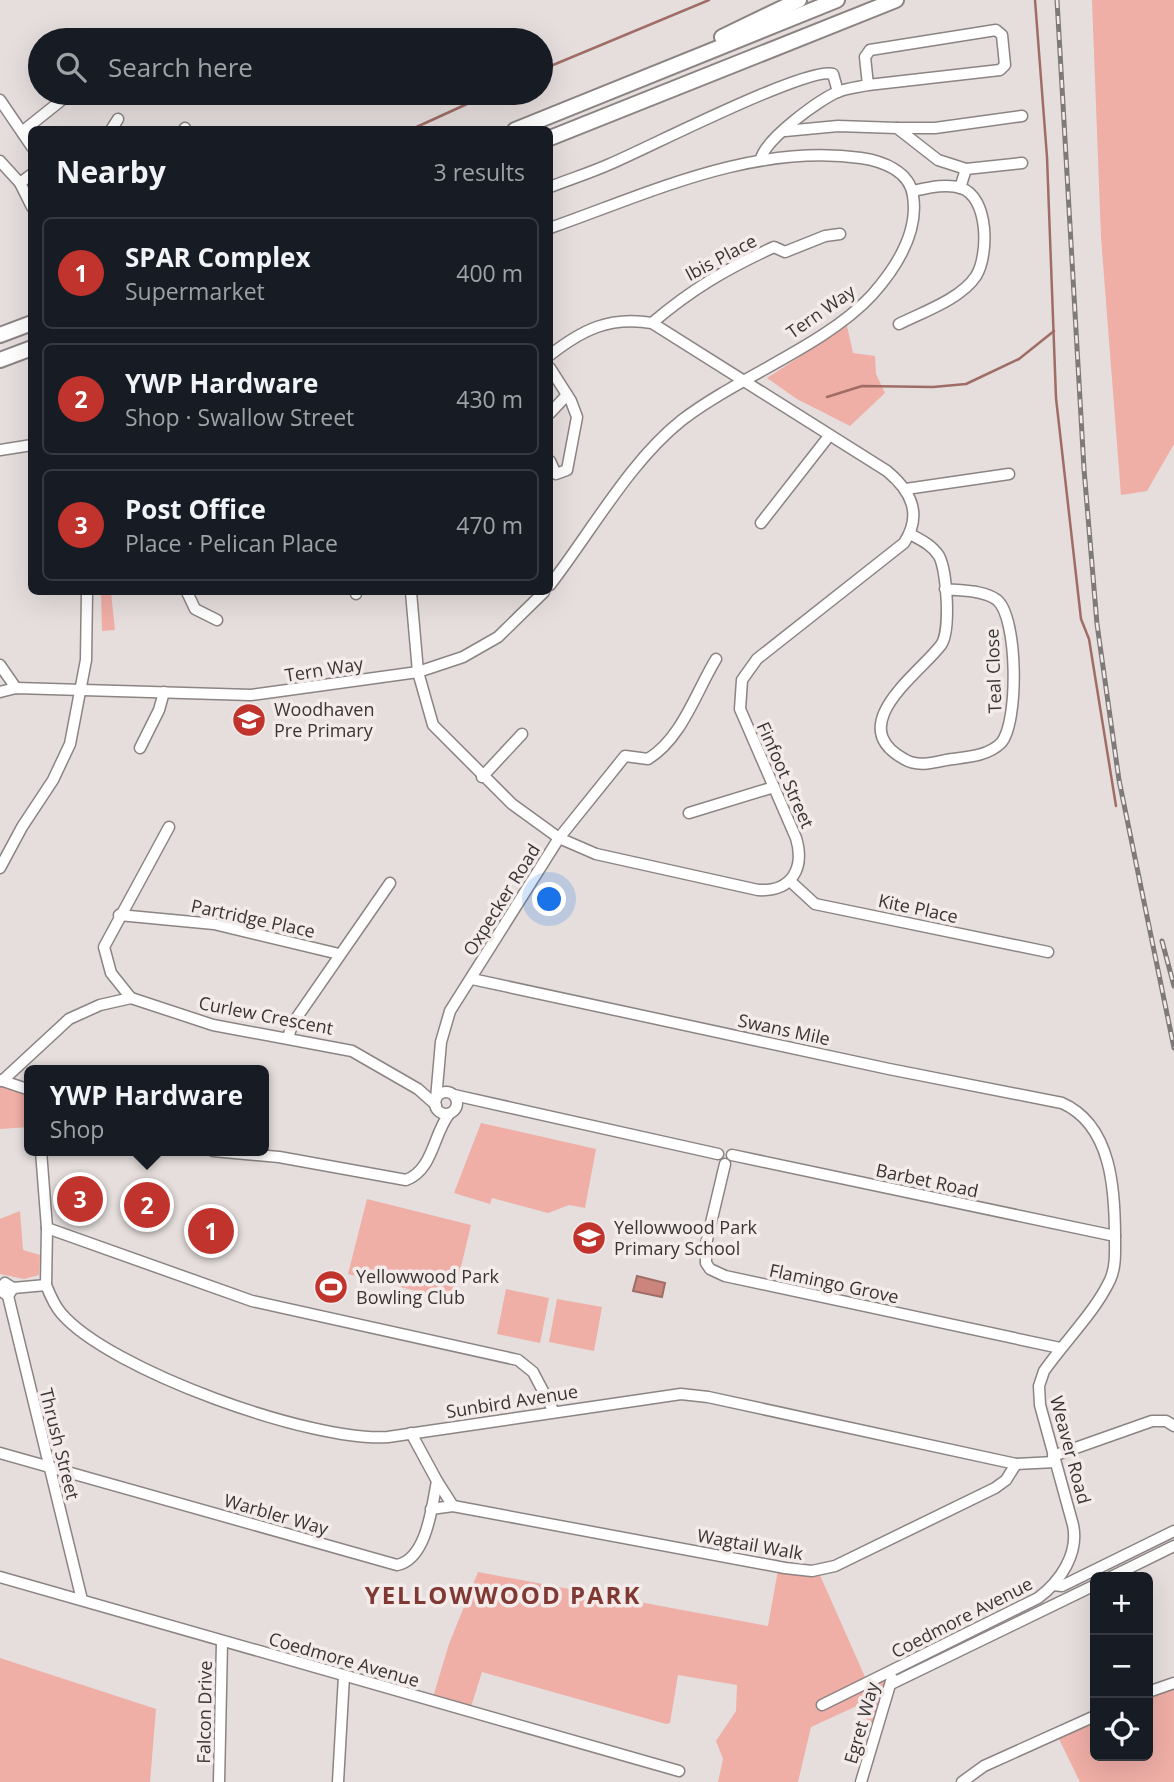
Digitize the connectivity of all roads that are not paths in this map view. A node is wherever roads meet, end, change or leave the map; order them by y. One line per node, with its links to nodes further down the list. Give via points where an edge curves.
1 (799, 0): 7 (highway)
2 (837, 0): 7 (highway)
3 (896, 0): 18 (highway)
4 (868, 85): 4 (street, via 865,57 870,50 996,30 1002,36 1005,65 1000,70); 5 (street)
5 (838, 92): 17 (street); 26 (street, via 833,74 818,75)
6 (0, 100): 16 (street)
7 (587, 101): 13 (highway)
8 (56, 105): 11 (street)
9 (1022, 116): 15 (street, via 935,128)
10 (118, 119): 12 (street)
11 (29, 126)
12 (114, 126)
13 (525, 126)
14 (28, 127): 16 (street)
15 (897, 128): 17 (street, via 838,126); 23 (street, via 938,160)
16 (23, 131): 19 (street)
17 (782, 131): 20 (street, via 764,148)
18 (553, 137)
19 (28, 139)
20 (761, 159): 28 (street, via 820,156 870,160 899,172); 30 (street)
21 (0, 162): 25 (street)
22 (1022, 163): 23 (street)
23 (965, 169): 27 (street)
24 (28, 177): 25 (street)
25 (20, 183): 29 (street)
26 (553, 186)
27 (960, 188): 28 (street); 34 (street, via 981,213 983,246 977,275 950,298)
28 (913, 191): 40 (street, Tern Way, via 913,227 893,268 874,293 848,316)
29 (28, 199)
30 (553, 228)
31 (840, 234): 32 (street, Ibis Place, via 785,252 774,247 711,277)
32 (652, 323): 37 (street, via 606,322 580,333); 40 (street)
33 (28, 324): 35 (highway)
34 (899, 324)
35 (0, 335)
36 (28, 350): 38 (highway)
37 (553, 353)
38 (0, 360)
39 (553, 373): 41 (street)
40 (745, 381): 43 (street); 51 (street, Tern Way, via 662,438)
41 (567, 395): 42 (street); 46 (street, via 577,417 570,464 565,472 556,474)
42 (553, 410)
43 (829, 436): 48 (street, via 887,471); 49 (street)
44 (28, 448): 45 (street)
45 (0, 450)
46 (553, 468)
47 (1009, 474): 48 (street)
48 (906, 489): 50 (street, via 915,512)
49 (761, 523)
50 (910, 534): 52 (street, Teal Close, via 938,554); 68 (street, Finfoot Street, via 896,551 745,673 739,690 740,709)
51 (553, 581)
52 (945, 589): 52 (street, Teal Close, via 943,642 883,713 881,725 888,744 913,763 988,752 1003,740 1011,724 1011,654 1005,610 988,595)
53 (87, 595): 62 (street)
54 (188, 595): 57 (street, via 195,610)
55 (411, 595): 60 (street)
56 (541, 595): 60 (street, Tern Way, via 498,637 463,657)
57 (217, 620)
58 (716, 659): 71 (street, Oxpecker Road, via 675,734 648,759 625,756)
59 (0, 665): 61 (street)
60 (418, 672): 64 (street, Tern Way, via 278,693); 67 (street, via 432,725)
61 (16, 688): 62 (street, Tern Way); 63 (street, Tern Way)
62 (82, 689): 64 (street, Tern Way); 72 (street, via 63,761)
63 (0, 692)
64 (164, 692): 66 (street)
65 (522, 734): 67 (street)
66 (140, 748)
67 (482, 777): 71 (street)
68 (774, 788): 69 (street); 73 (street, Finfoot Street, via 799,848 798,867)
69 (689, 813)
70 (169, 827): 75 (street)
71 (559, 838): 73 (street, via 596,853 758,890 779,888); 78 (street, Oxpecker Road)
72 (0, 868)
73 (790, 881): 76 (street, Kite Place, via 815,904)
74 (390, 883): 77 (street)
75 (119, 915): 77 (street, Partridge Place, via 214,924); 79 (street, via 106,938 104,954 111,973)
76 (1048, 952)
77 (339, 954): 80 (street)
78 (472, 979): 83 (street, Oxpecker Road, via 445,1024 438,1075); 86 (street, Swans Mile, via 1062,1102)
79 (131, 998): 80 (street, Curlew Crescent, via 213,1025); 81 (street, via 69,1019)
80 (288, 1037): 83 (street, Curlew Crescent, via 352,1051)
81 (1, 1080): 82 (street)
82 (24, 1088)
83 (441, 1098): 84 (street); 85 (street); 85 (street, via 457,1105); 87 (street)
84 (483, 1102): 85 (street); 90 (street)
85 (452, 1113): 87 (street)
86 (1086, 1119): 92 (street, Weaver Road, via 1101,1145 1113,1186)
87 (438, 1128): 89 (street, via 424,1167 407,1180)
88 (41, 1156): 91 (street)
89 (264, 1156)
90 (728, 1159): 92 (street, Barbet Road); 95 (street, Flamingo Grove, via 706,1244 706,1263 713,1271)
91 (47, 1228): 93 (street); 96 (street, via 252,1301 518,1360 533,1372)
92 (1115, 1236): 95 (street, Weaver Road, via 1110,1280)
93 (46, 1285): 94 (street); 98 (street, Sunbird Avenue, via 68,1321 148,1373 247,1409 339,1434 376,1438)
94 (4, 1288): 102 (street, Thrush Street)
95 (1060, 1348): 100 (street, Weaver Road, via 1039,1386)
96 (554, 1412): 98 (street, Sunbird Avenue); 101 (street, Sunbird Avenue, via 652,1396 697,1395)
97 (1174, 1426): 100 (street, Sunbird Avenue, via 1160,1420 1147,1422)
98 (411, 1433): 103 (street)
99 (0, 1453): 102 (street, Warbler Way)
100 (1054, 1459): 101 (street, Sunbird Avenue); 106 (street, Weaver Road)
101 (1016, 1464): 104 (street, Wagtail Walk, via 995,1488 819,1571)
102 (47, 1467): 105 (street, Warbler Way, via 392,1564 413,1558); 113 (street, Thrush Street)
103 (437, 1481): 104 (street); 105 (street, Warbler Way)
104 (453, 1506): 105 (street, Wagtail Walk)
105 (431, 1509)
106 (1073, 1525): 111 (street, Coedmore Avenue, via 1074,1547)
107 (1174, 1531): 108 (street); 111 (street, via 1062,1586)
108 (1169, 1548): 109 (street)
109 (1121, 1572)
110 (0, 1577): 113 (street, Coedmore Avenue)
111 (1053, 1585): 115 (street, Coedmore Avenue, via 1038,1598)
112 (1090, 1587): 118 (street, Coedmore Avenue)
113 (82, 1600): 114 (street, Coedmore Avenue)
114 (222, 1642): 116 (street, Coedmore Avenue); 123 (street, Falcon Drive)
115 (893, 1672): 118 (street, Egret Way); 120 (street, Coedmore Avenue)
116 (344, 1676): 122 (street, Coedmore Avenue); 124 (street)
117 (1174, 1683): 119 (street)
118 (891, 1684): 125 (street, Egret Way)
119 (1153, 1690)
120 (822, 1705)
121 (1090, 1718): 126 (street, via 984,1766)
122 (679, 1772)
123 (219, 1782)
124 (338, 1782)
125 (861, 1782)
126 (962, 1782)

